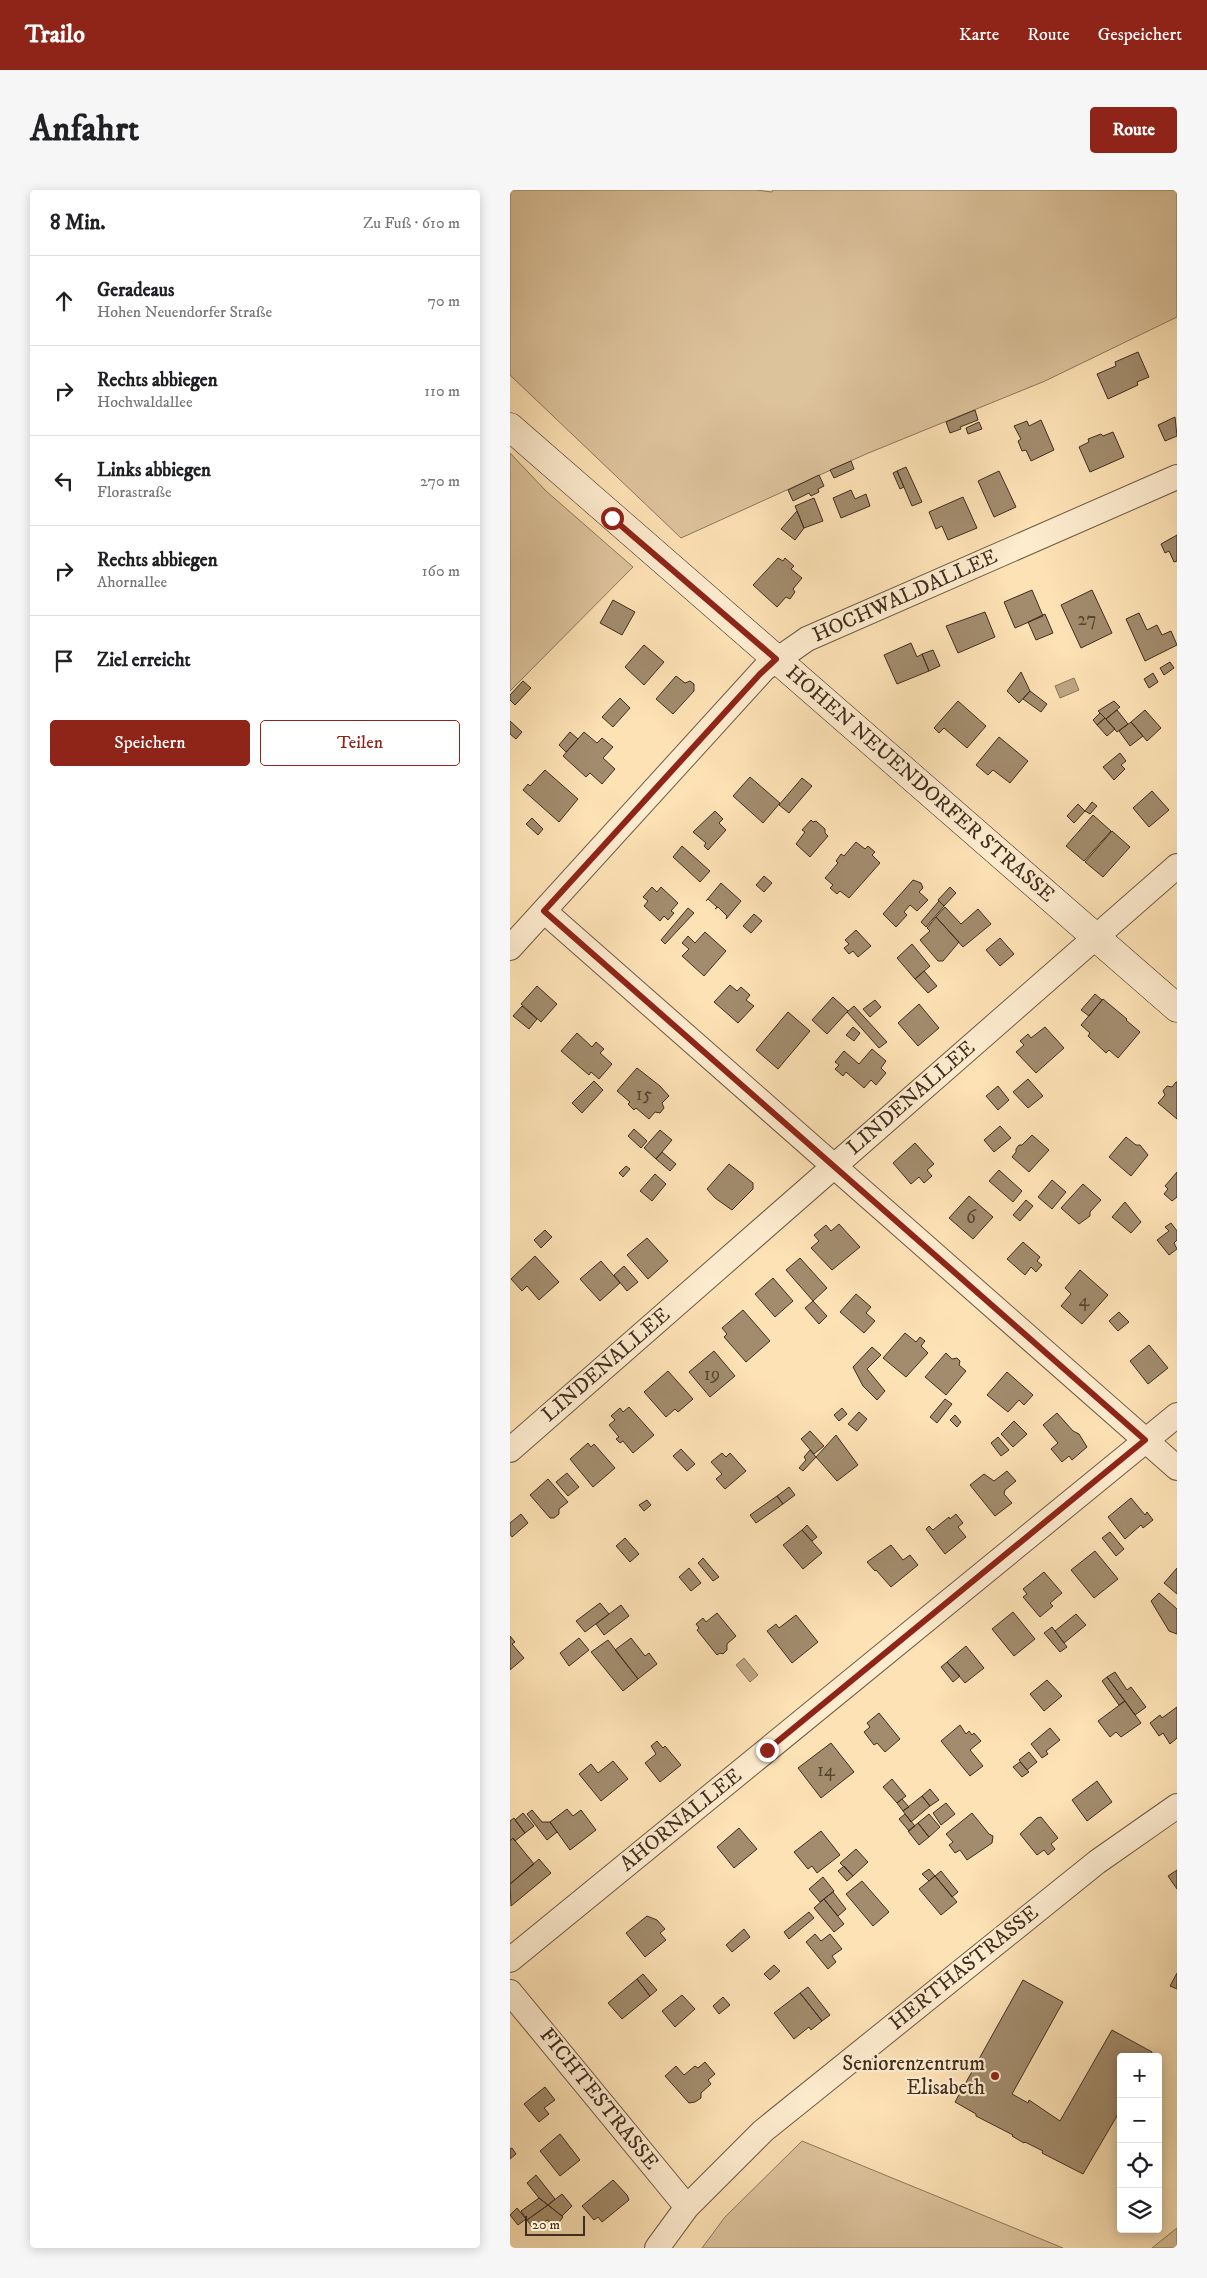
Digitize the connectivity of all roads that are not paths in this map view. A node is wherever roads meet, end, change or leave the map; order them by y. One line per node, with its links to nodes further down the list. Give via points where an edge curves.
1 (510, 427): 3 (main road, HOHEN NEUENDORFER STRASSE)
2 (1177, 476): 3 (street, HOCHWALDALLEE, via 807,639)
3 (776, 659): 5 (street, HOCHWALDALLEE); 6 (main road, HOHEN NEUENDORFER STRASSE)
4 (1177, 866): 6 (street, LINDENALLEE)
5 (544, 911): 7 (street, HOCHWALDALLEE); 9 (street)
6 (1096, 937): 8 (main road, HOHEN NEUENDORFER STRASSE); 9 (street, LINDENALLEE)
7 (510, 948)
8 (1177, 1008)
9 (833, 1165): 11 (street); 12 (street, LINDENALLEE)
10 (1177, 1415): 11 (street, AHORNALLEE)
11 (1145, 1440): 13 (street); 15 (street, AHORNALLEE)
12 (510, 1450)
13 (1177, 1468)
14 (1177, 1806): 17 (street, HERTHASTRASSE, via 1097,1862 857,2054 763,2131)
15 (510, 1960)
16 (510, 1992): 17 (street, FICHTESTRASSE)
17 (687, 2207): 18 (street, HERTHASTRASSE)
18 (657, 2248)

